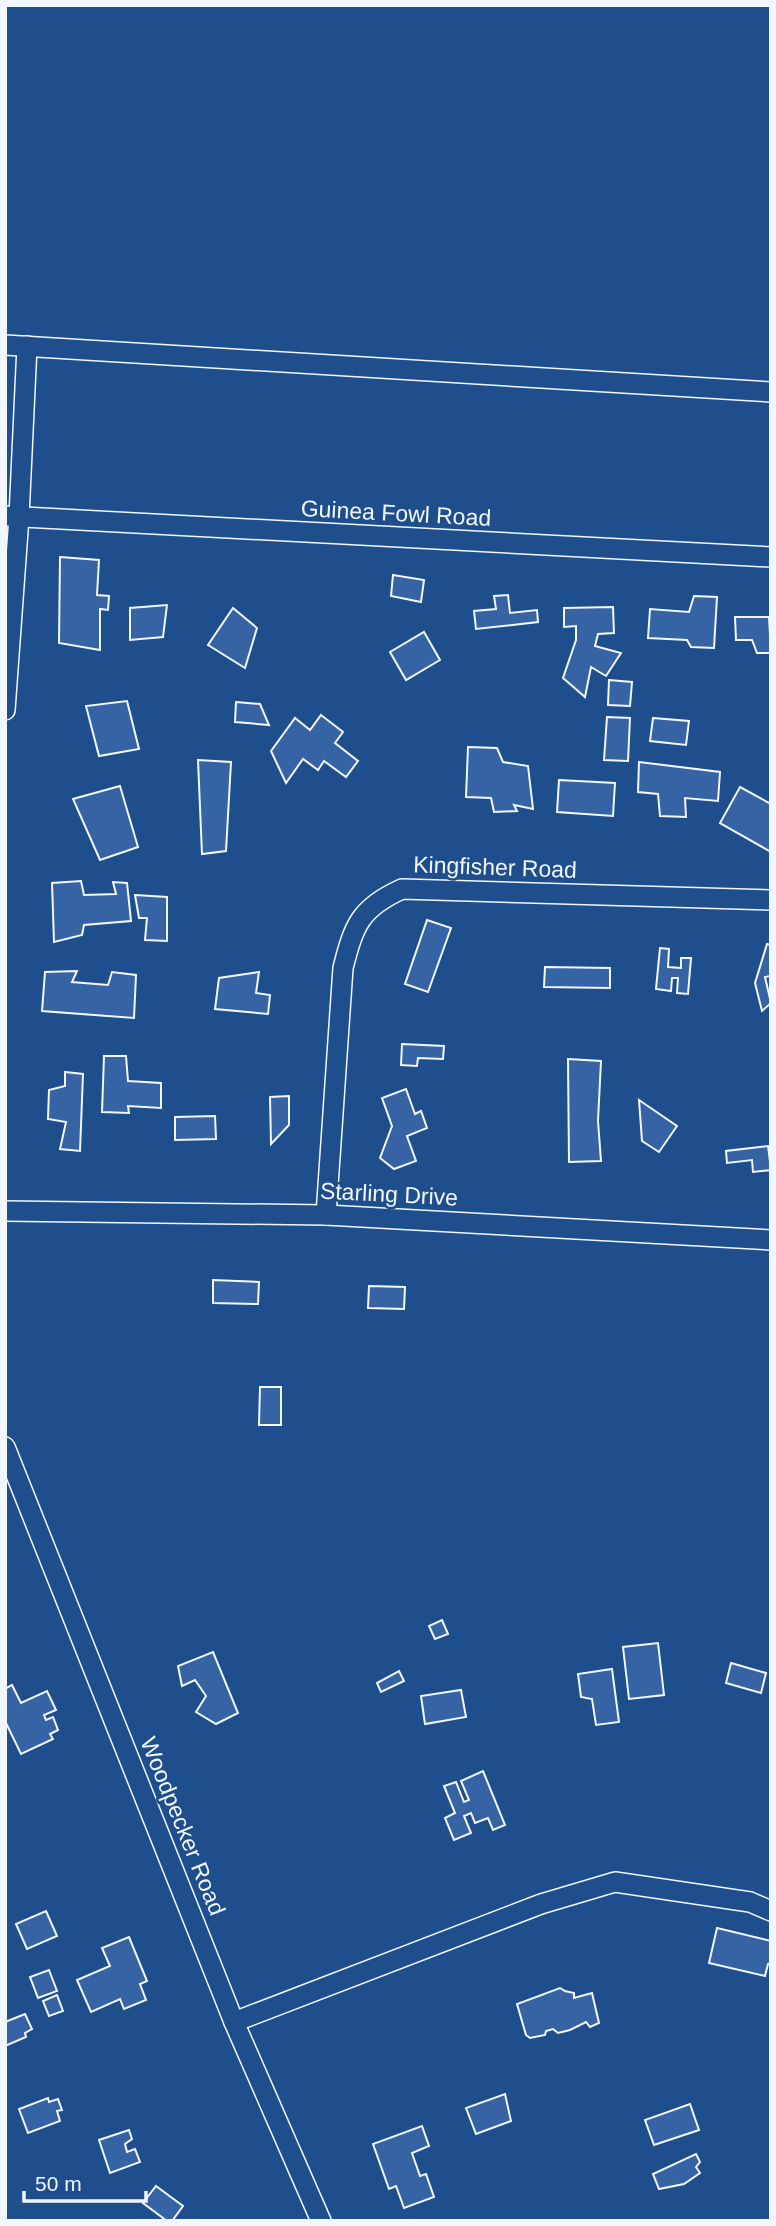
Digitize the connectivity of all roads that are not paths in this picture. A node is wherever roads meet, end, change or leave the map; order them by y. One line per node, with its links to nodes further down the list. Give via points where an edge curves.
1 (5, 345): 2 (street)
2 (27, 346): 3 (street); 4 (street)
3 (771, 392)
4 (12, 517): 5 (street, Guinea Fowl Road); 6 (street)
5 (771, 557)
6 (5, 710)
7 (771, 900): 9 (street, Kingfisher Road, via 402,889 380,899 363,915 343,968)
8 (5, 1212): 9 (street, Starling Drive)
9 (326, 1215): 10 (street, Starling Drive)
10 (771, 1240)
11 (5, 1447): 13 (street, Woodpecker Road)
12 (771, 1911): 13 (street, via 750,1902 615,1882 541,1904)
13 (234, 2022): 14 (street, Woodpecker Road)
14 (321, 2221)

